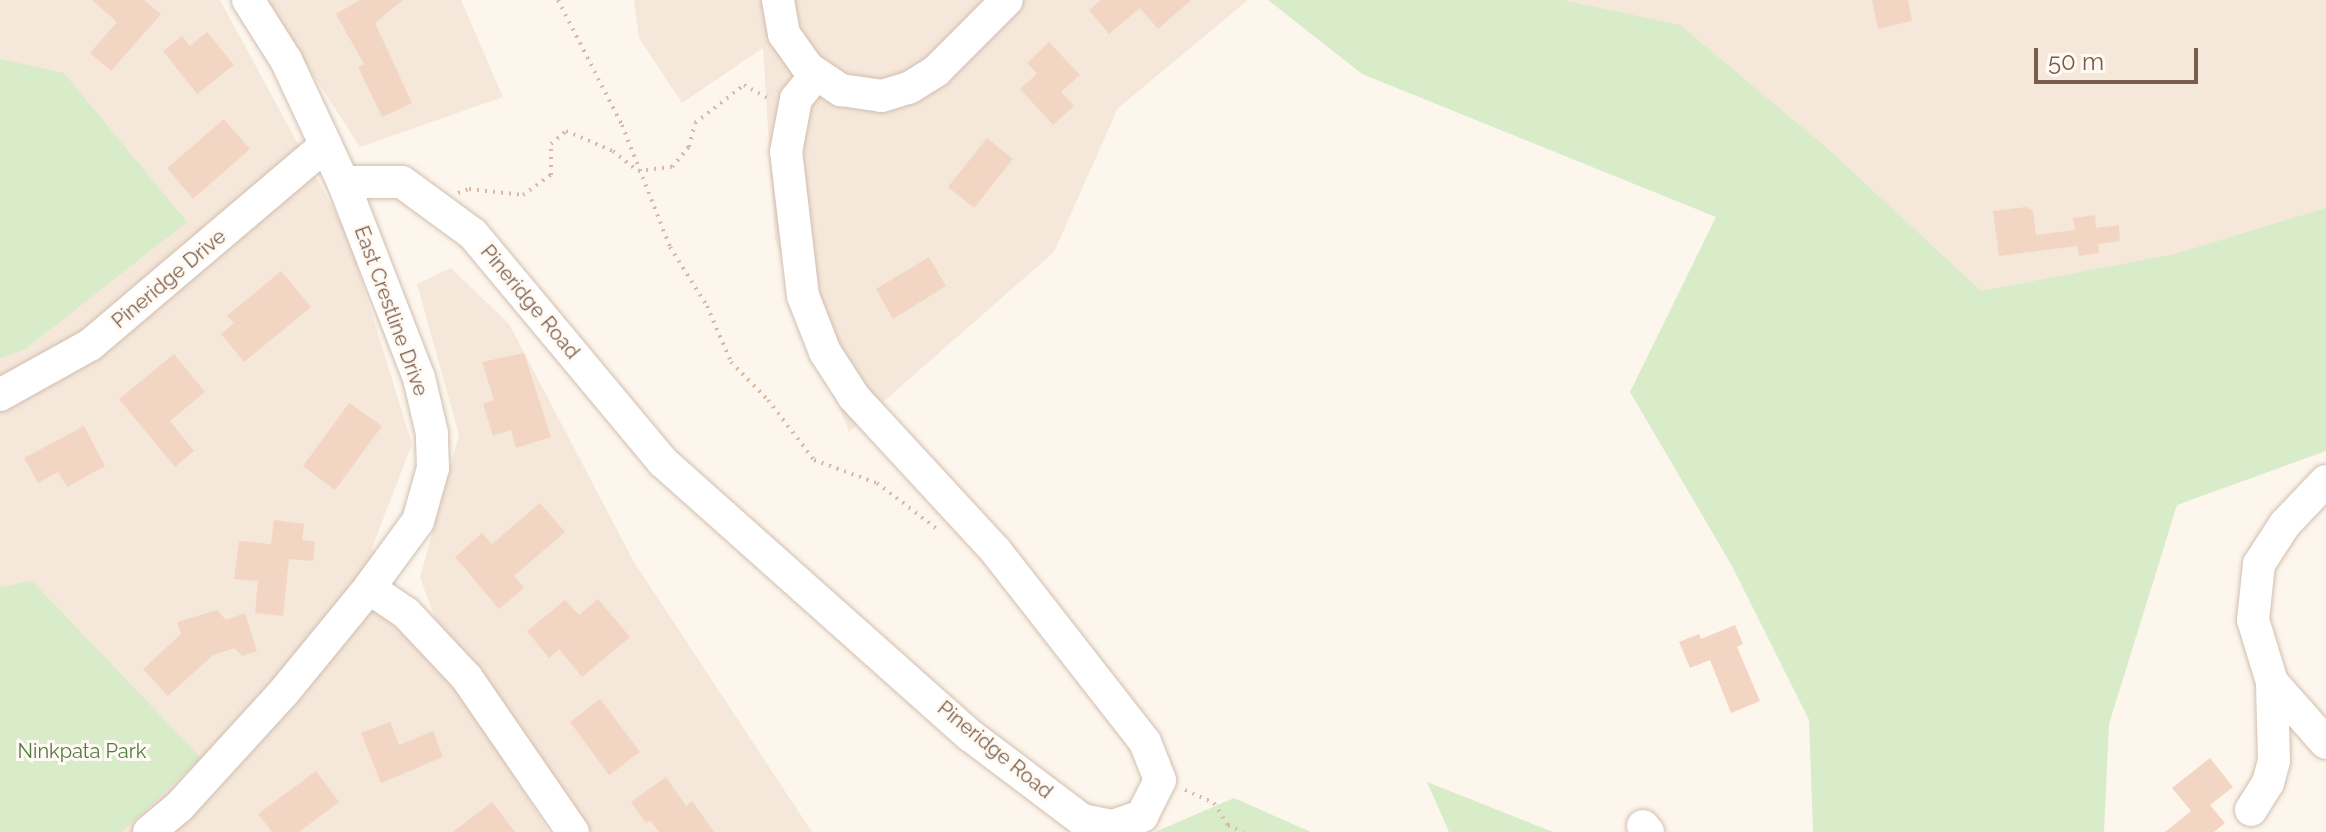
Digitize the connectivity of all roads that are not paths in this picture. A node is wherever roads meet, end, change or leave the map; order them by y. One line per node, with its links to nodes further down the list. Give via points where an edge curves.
1 (248, 0): 5 (street, East Crestline Drive, via 286,60)
2 (778, 0): 4 (street, via 791,48)
3 (1007, 0): 4 (street, via 954,57 901,92 850,92)
4 (816, 74): 6 (street, Pineridge Road, via 796,99 786,152 803,296 825,352 854,397 995,550 1145,742 1160,780 1142,816 1113,826 1082,820 971,736 663,462 473,234 402,182)
5 (326, 145): 6 (street, East Crestline Drive); 7 (street, Pineridge Drive, via 90,345)
6 (343, 182): 9 (street, East Crestline Drive, via 419,378 432,433 433,468 418,521)
7 (0, 395)
8 (2326, 481): 10 (street, via 2285,524 2259,564 2253,620)
9 (369, 588): 13 (street, East Crestline Drive, via 284,692 179,807); 14 (street, via 406,613 467,678)
10 (2272, 682): 11 (street); 12 (street, via 2274,761)
11 (2326, 743)
12 (2251, 810)
13 (149, 832)
14 (573, 832)

